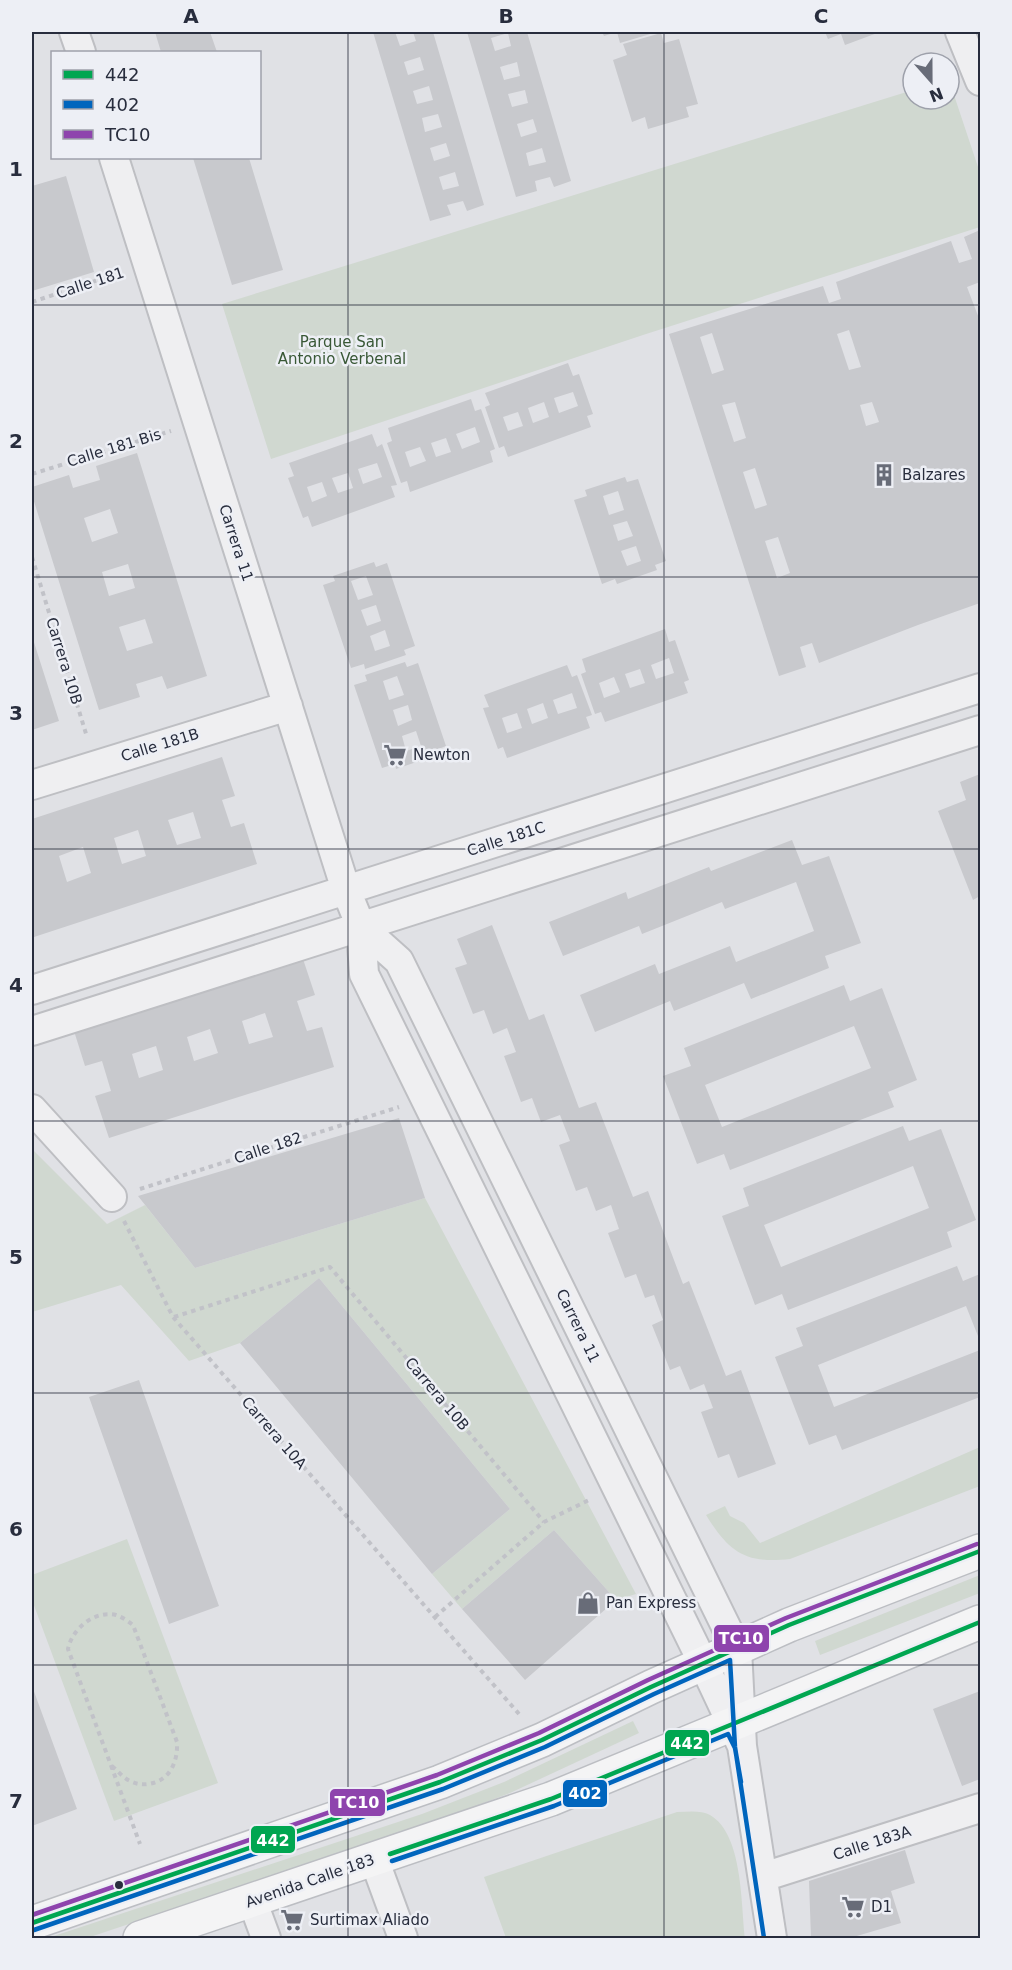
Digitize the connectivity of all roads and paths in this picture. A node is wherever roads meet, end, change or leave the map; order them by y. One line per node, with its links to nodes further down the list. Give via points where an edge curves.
1 (75, 32): 3 (street)
2 (960, 32): 4 (street)
3 (81, 51)
4 (981, 81)
5 (114, 159): 6 (street, Carrera 11)
6 (148, 264): 7 (path, Calle 181); 8 (street, Carrera 11)
7 (32, 302)
8 (197, 423): 9 (path, Calle 181 Bis); 12 (street, Carrera 11)
9 (32, 474)
10 (32, 557): 14 (path, Carrera 10B)
11 (981, 688): 16 (street, Calle 181C)
12 (288, 706): 14 (street, Calle 181B); 16 (street, Carrera 11)
13 (981, 730): 17 (street)
14 (96, 765): 15 (street, Calle 181B)
15 (32, 785)
16 (346, 890): 17 (street, Carrera 11); 18 (street, Calle 181C)
17 (361, 927): 19 (street); 20 (street, Carrera 11, via 364,974); 29 (street, Carrera 11, via 399,961)
18 (32, 990)
19 (32, 1031)
20 (424, 1099): 22 (path, Calle 182); 24 (street, Carrera 11)
21 (32, 1109): 22 (street)
22 (112, 1197): 23 (path, Carrera 10A)
23 (173, 1317): 25 (path, Carrera 10B, via 330,1267); 27 (path, Carrera 10A)
24 (615, 1486): 25 (path); 30 (street, Carrera 11)
25 (544, 1522): 27 (path)
26 (981, 1551): 29 (main road)
27 (435, 1617): 32 (path, Carrera 10A)
28 (981, 1622): 31 (main road, Avenida Calle 183)
29 (737, 1648): 30 (main road); 31 (street, Carrera 11)
30 (703, 1664): 31 (street, Carrera 11); 32 (main road)
31 (738, 1730): 36 (main road, Avenida Calle 183); 37 (street, Carrera 11)
32 (542, 1740): 39 (main road, via 440,1782)
33 (112, 1766): 33 (path, via 131,1782 156,1783 174,1766 177,1754 177,1742 133,1625 115,1615 94,1617 85,1623 70,1638 68,1649); 35 (path)
34 (981, 1808): 37 (street, Calle 183A)
35 (140, 1844)
36 (374, 1859): 38 (main road, Avenida Calle 183); 42 (street)
37 (763, 1878): 43 (street, Carrera 11)
38 (252, 1900): 40 (main road, Avenida Calle 183); 41 (street)
39 (32, 1923)
40 (140, 1938)
41 (266, 1938)
42 (403, 1938)
43 (772, 1938)

